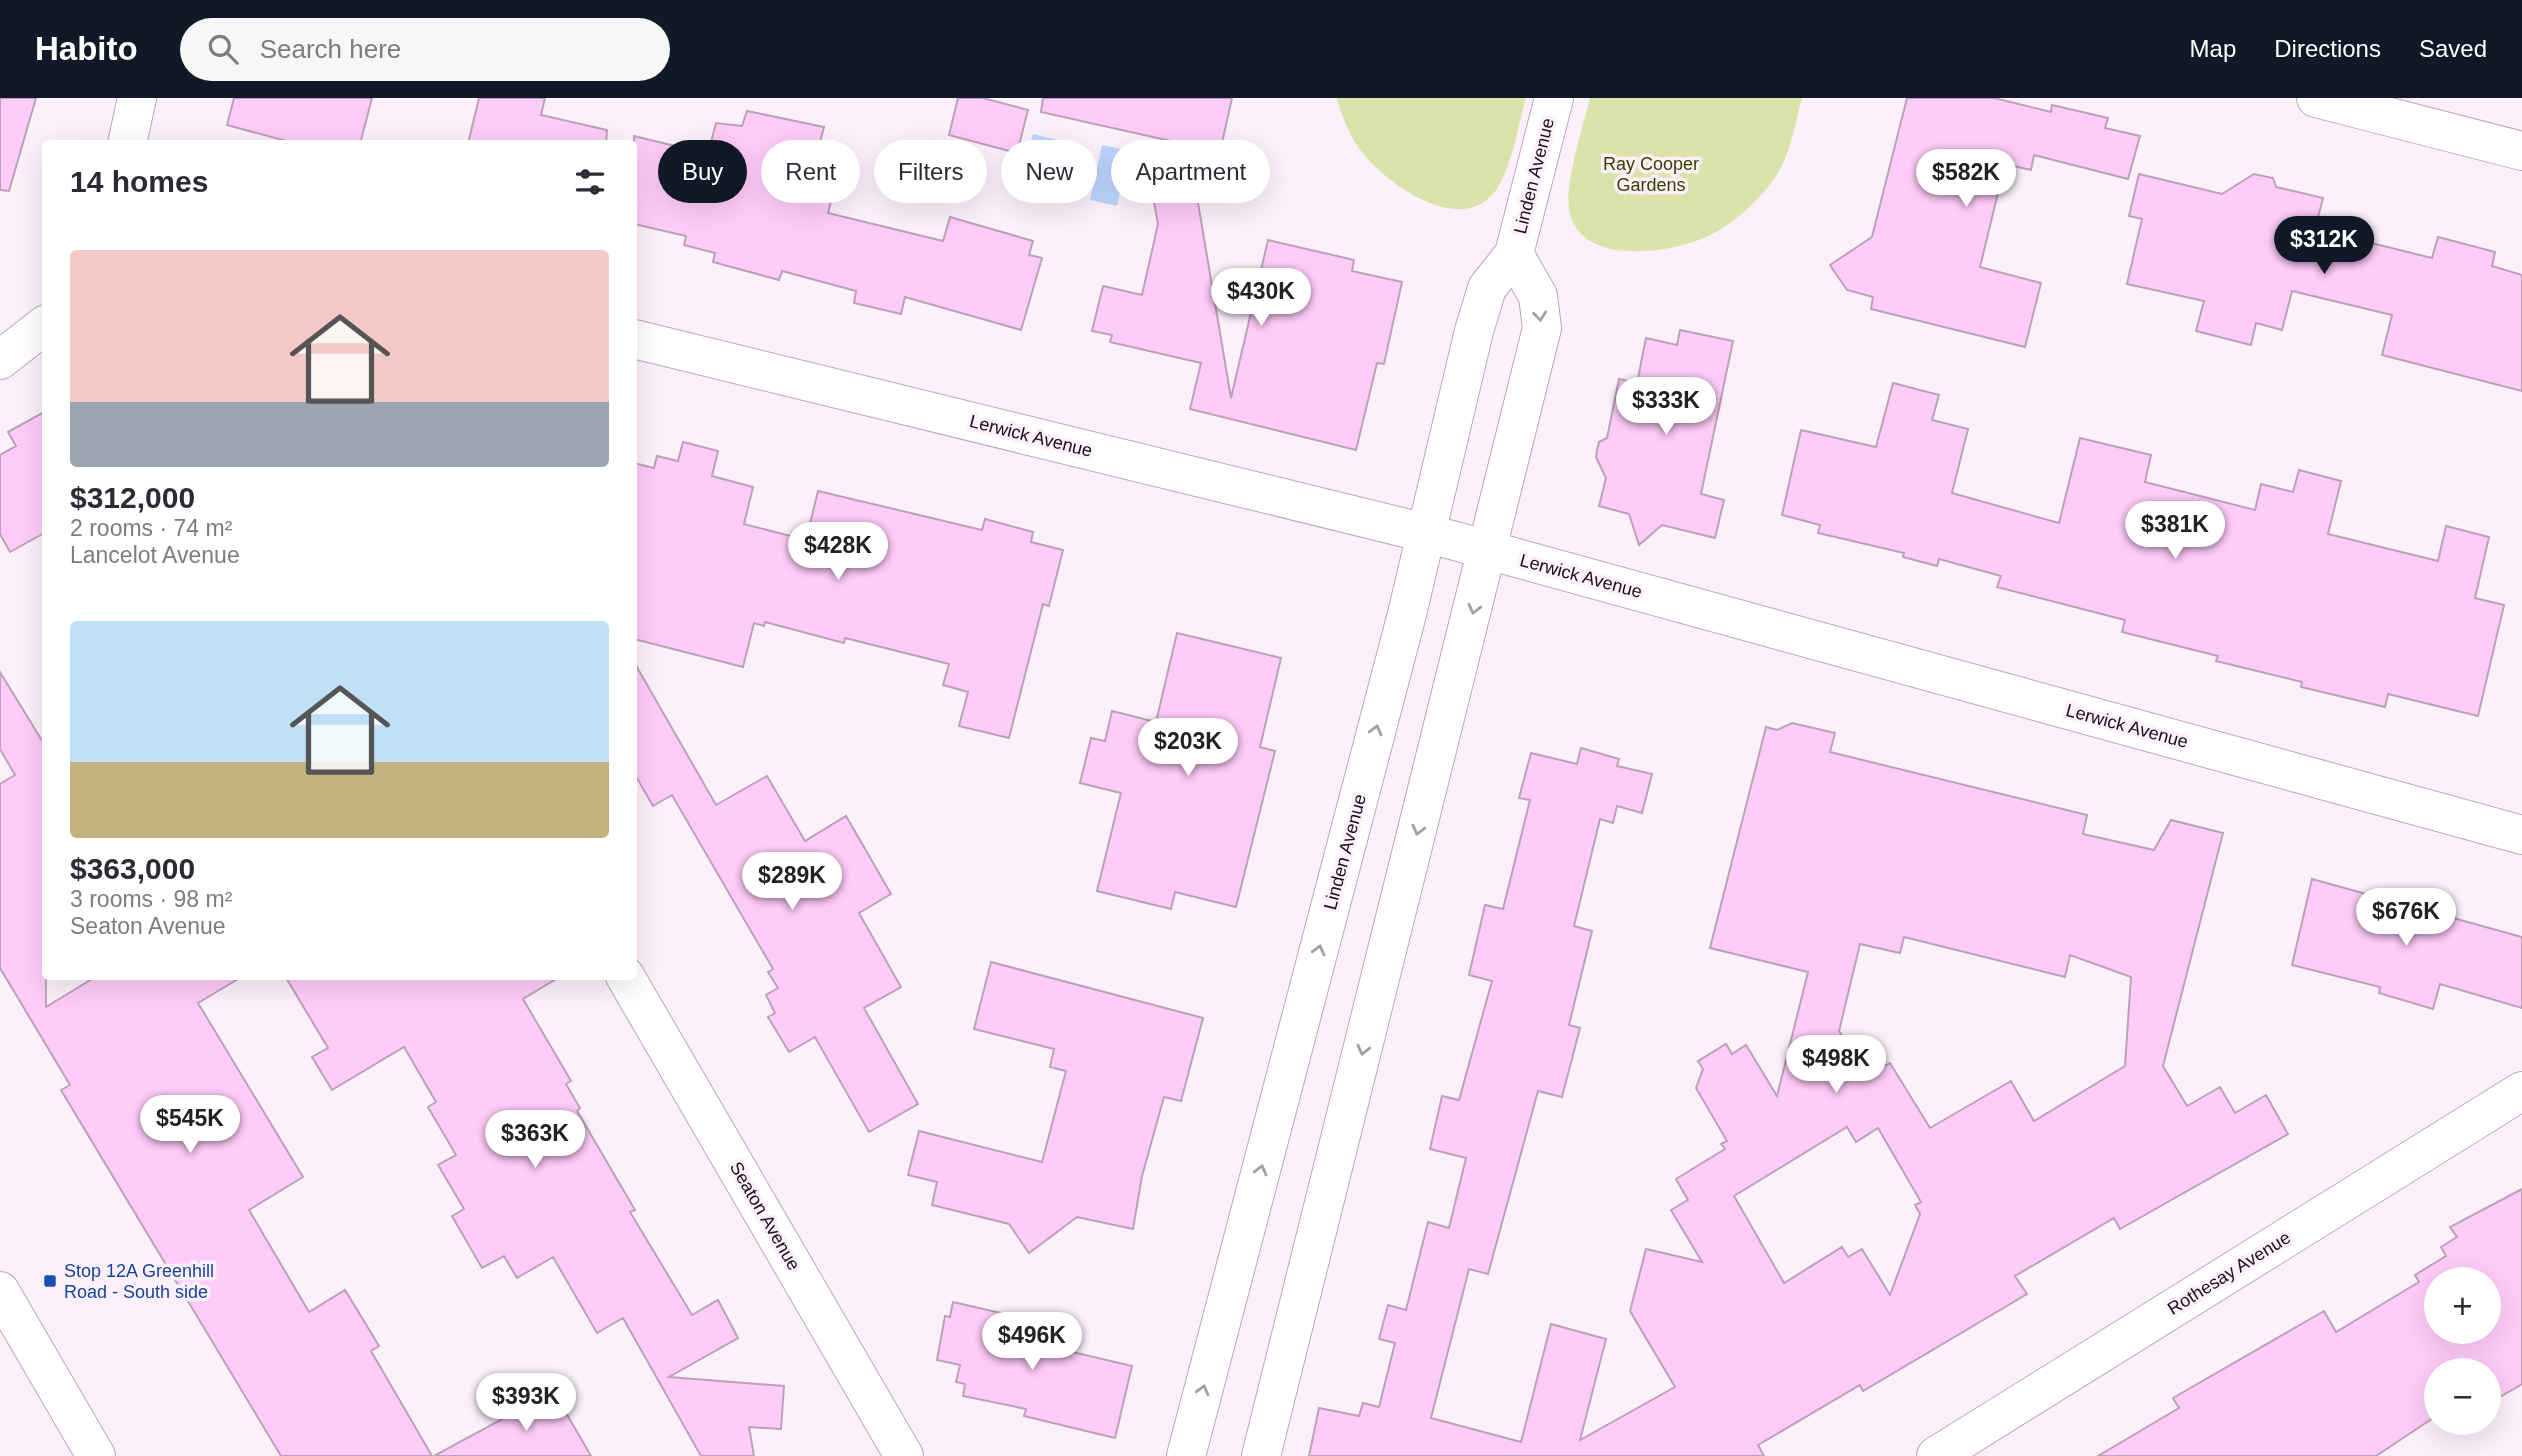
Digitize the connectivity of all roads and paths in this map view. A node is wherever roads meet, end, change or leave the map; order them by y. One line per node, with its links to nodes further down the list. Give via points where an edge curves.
1 (137, 98): 4 (street)
2 (1554, 98): 6 (street, Linden Avenue)
3 (2316, 98): 5 (street)
4 (128, 140)
5 (2522, 151)
6 (1514, 254): 10 (street, Linden Avenue, via 1488,288 1482,305); 11 (street, Linden Avenue, one-way to 11, via 1538,296 1542,328)
7 (42, 327): 9 (street)
8 (637, 340): 10 (street, Lerwick Avenue)
9 (0, 360)
10 (1426, 533): 11 (street, Lerwick Avenue); 18 (street, Linden Avenue, one-way to 10)
11 (1489, 551): 12 (street, Lerwick Avenue); 19 (street, Linden Avenue, one-way to 19)
12 (2522, 835)
13 (627, 980): 17 (street, Seaton Avenue)
14 (2522, 1091): 20 (street, Rothesay Avenue)
15 (0, 1291): 16 (street)
16 (96, 1456)
17 (904, 1456)
18 (1186, 1456)
19 (1261, 1456)
20 (1936, 1456)

